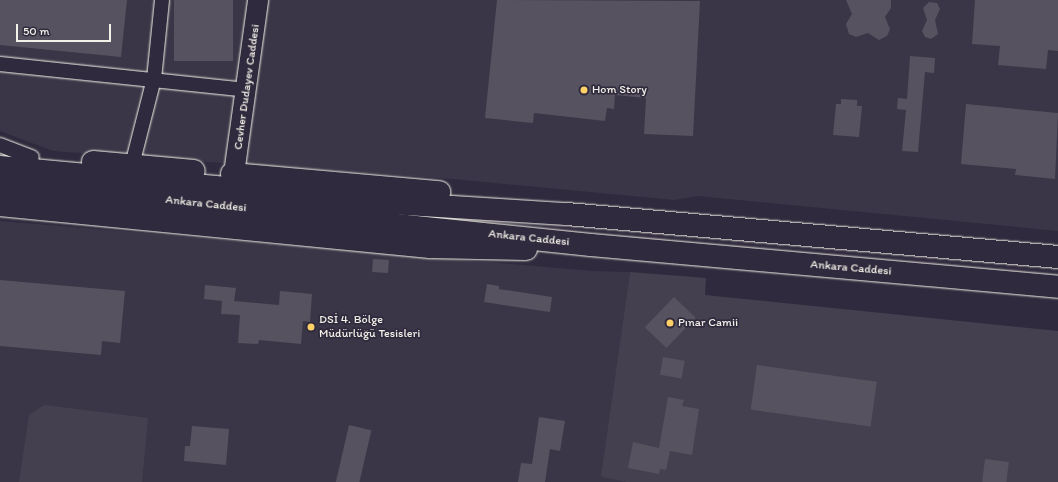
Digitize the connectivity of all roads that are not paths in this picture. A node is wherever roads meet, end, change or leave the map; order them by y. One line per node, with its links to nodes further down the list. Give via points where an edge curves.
1 (162, 0): 4 (street)
2 (258, 0): 5 (street, Cevher Dudayev Caddesi)
3 (0, 64): 4 (street)
4 (154, 79): 5 (street); 9 (street)
5 (247, 90): 11 (street, Cevher Dudayev Caddesi)
6 (0, 145): 8 (street)
7 (0, 154): 8 (main road)
8 (32, 157): 9 (main road)
9 (132, 166): 11 (main road)
10 (0, 167): 14 (main road, Ankara Caddesi, via 374,202)
11 (234, 174): 14 (main road, via 426,191)
12 (0, 184): 15 (main road, Ankara Caddesi)
13 (0, 205): 15 (main road, via 430,247 508,251)
14 (567, 214): 16 (main road, Ankara Caddesi)
15 (591, 245): 17 (main road, Ankara Caddesi)
16 (1058, 257)
17 (1058, 287)

